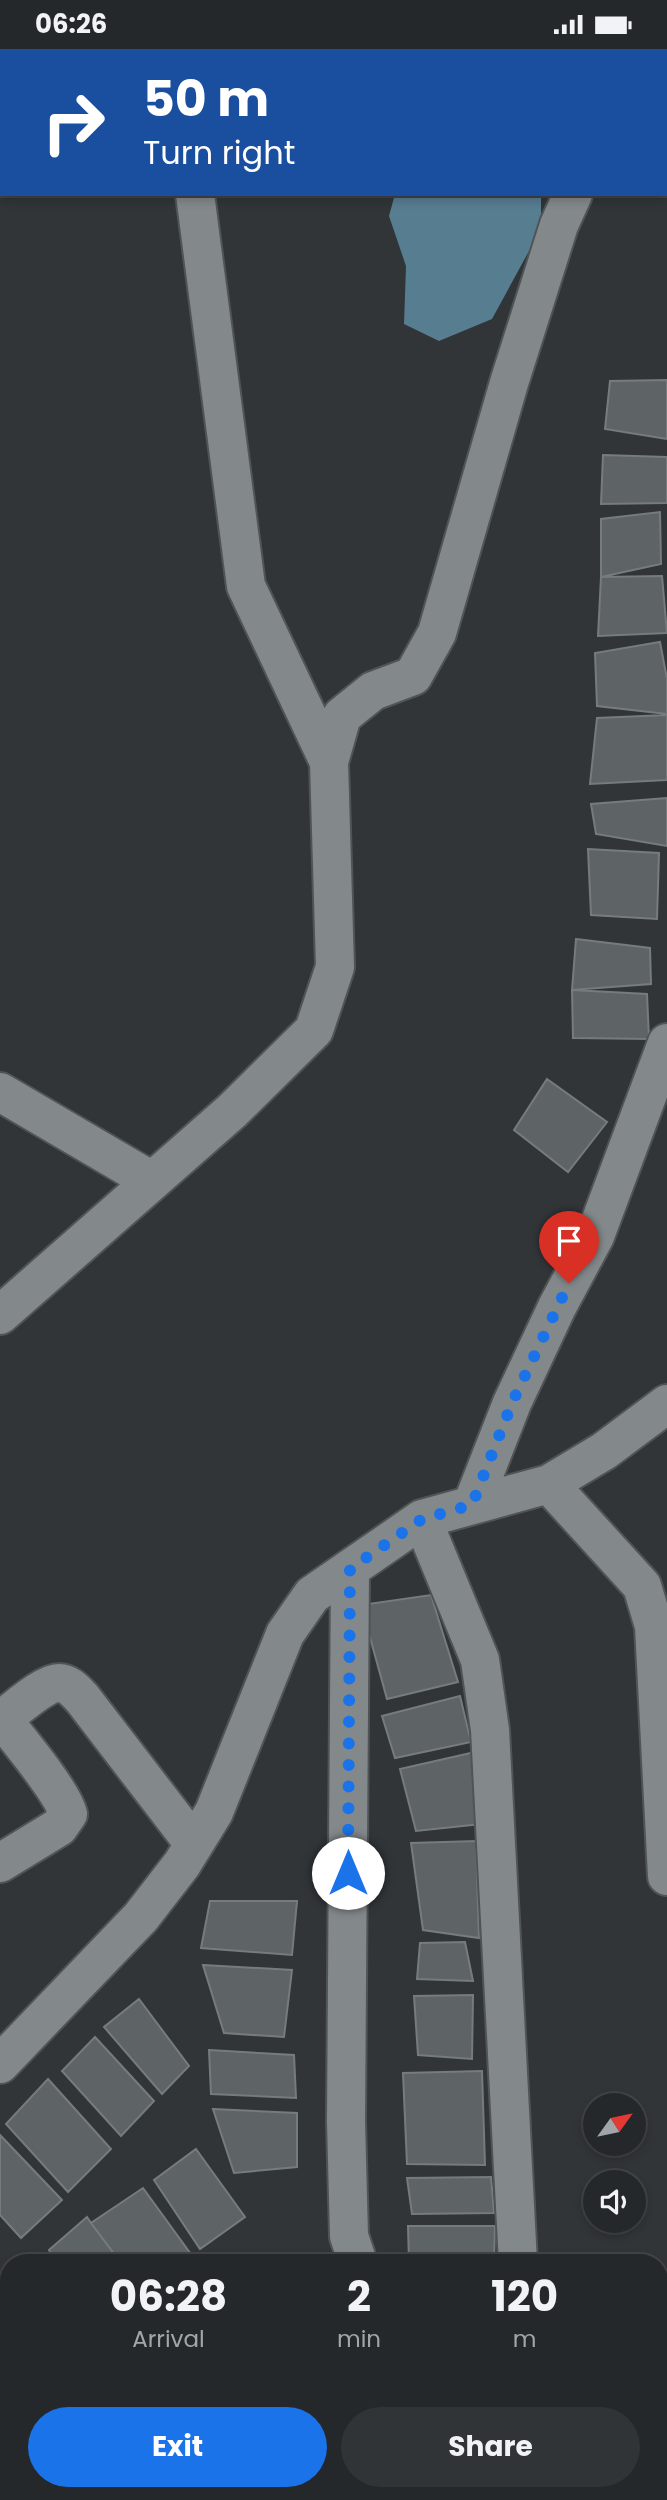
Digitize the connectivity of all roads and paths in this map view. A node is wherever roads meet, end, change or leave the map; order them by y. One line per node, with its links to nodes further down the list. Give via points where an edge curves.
1 (195, 196): 3 (street, via 246,586)
2 (572, 196): 3 (street, via 509,383 437,633 413,676 373,691 342,716)
3 (329, 762): 6 (street, via 335,967 314,1030)
4 (667, 1043): 10 (street, via 595,1235 512,1403)
5 (0, 1092): 6 (street)
6 (152, 1181): 7 (street)
7 (0, 1315)
8 (667, 1404): 9 (street, via 604,1451)
9 (549, 1484): 10 (street); 16 (street, via 642,1586 654,1626)
10 (472, 1505): 11 (street)
11 (422, 1519): 12 (street); 19 (street, via 480,1660 490,1730)
12 (350, 1569): 14 (street, via 312,1595 285,1634 214,1812); 18 (street, via 346,2122 349,2237)
13 (1, 1719): 14 (street, via 47,1687 59,1683 71,1687); 15 (street, via 68,1814 59,1827)
14 (194, 1845): 17 (street, via 141,1917)
15 (0, 1863)
16 (667, 1876)
17 (0, 2064)
18 (355, 2254)
19 (518, 2254)

